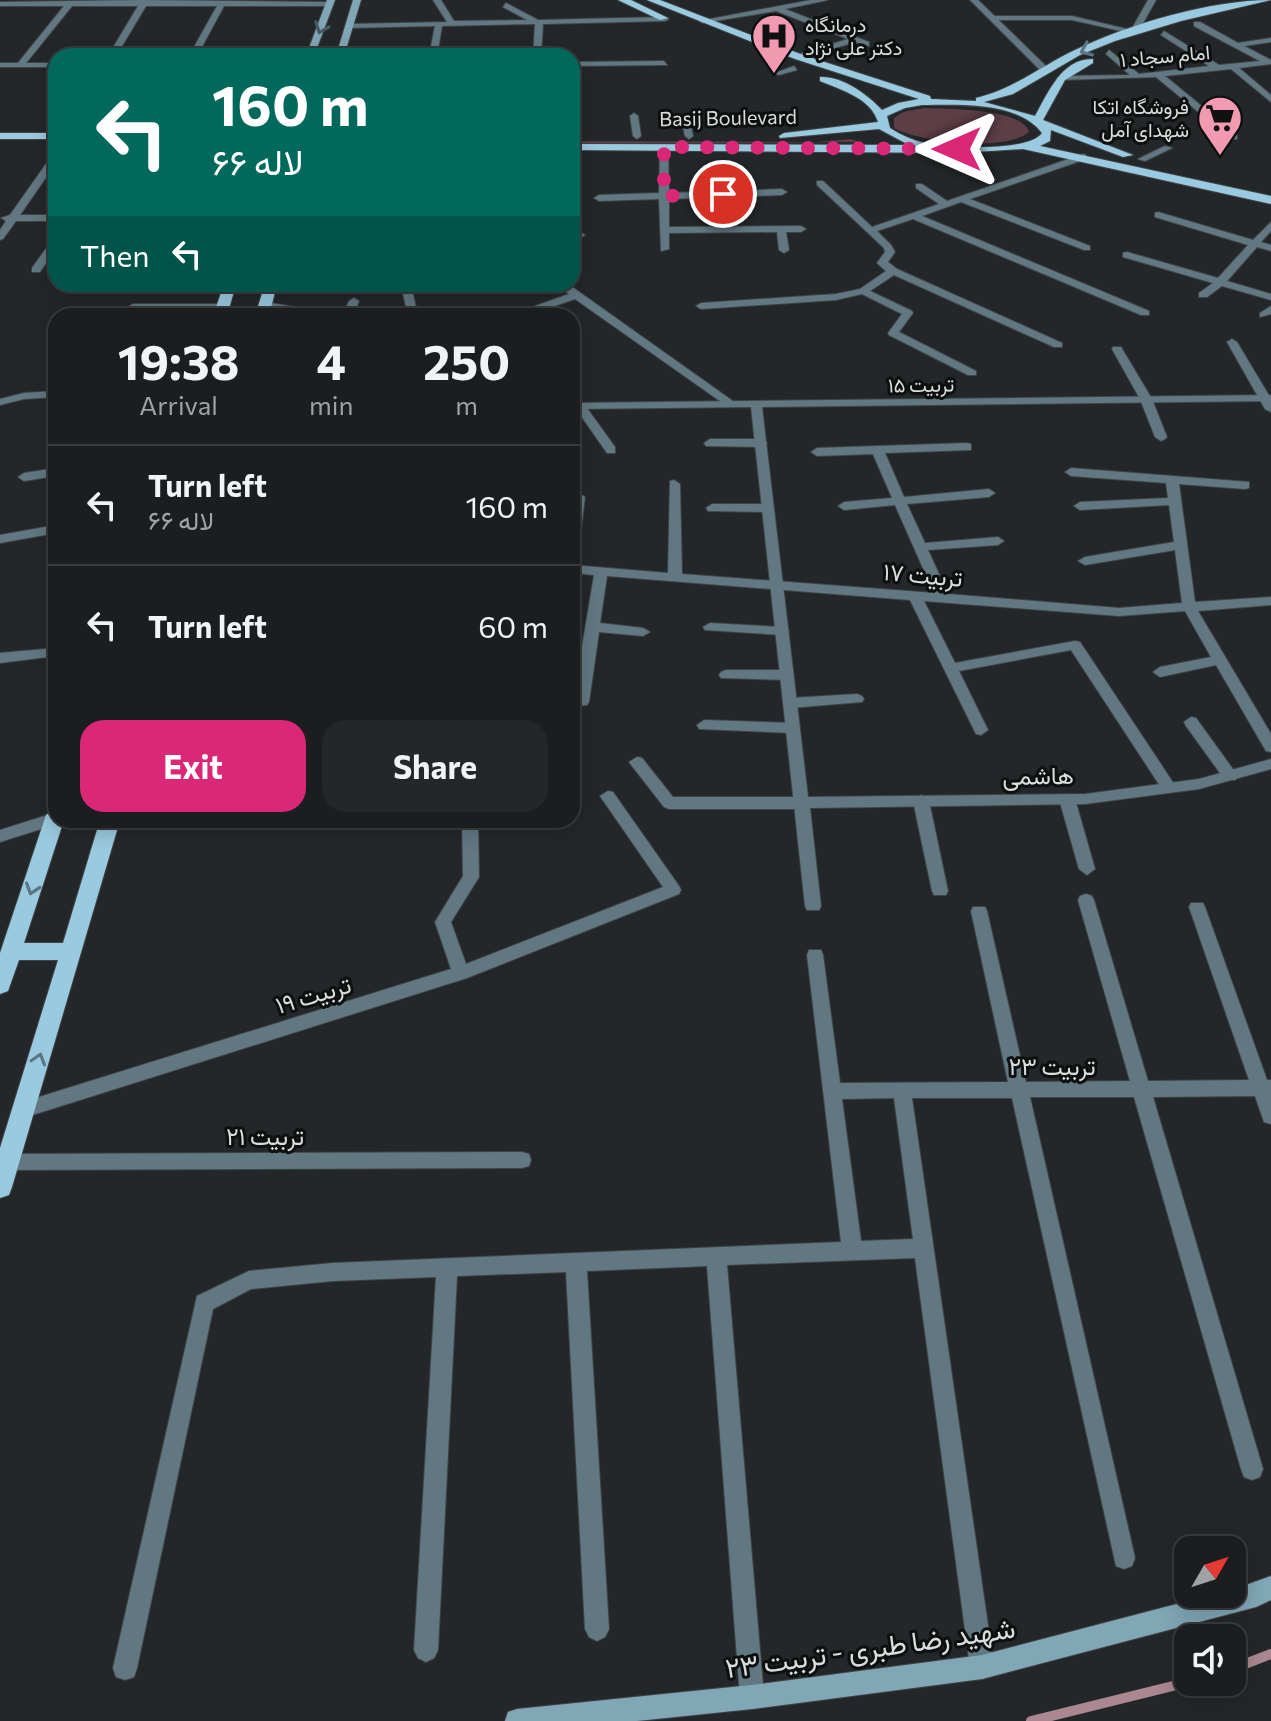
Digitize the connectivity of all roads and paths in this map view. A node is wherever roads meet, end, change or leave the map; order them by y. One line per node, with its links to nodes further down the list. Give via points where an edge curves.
1 (357, 0): 26 (main road)
2 (437, 0): 23 (street)
3 (623, 0): 19 (main road)
4 (652, 0): 20 (main road)
5 (824, 0): 16 (street)
6 (974, 0): 18 (street)
7 (1152, 0): 28 (street)
8 (1268, 0): 28 (main road)
9 (145, 2): 12 (street); 14 (street); 36 (street)
10 (243, 2): 11 (street); 14 (street)
11 (331, 2): 38 (main road, one-way to 38)
12 (63, 3): 13 (street); 48 (street)
13 (0, 4)
14 (222, 4): 37 (street)
15 (506, 5): 21 (street)
16 (775, 8): 20 (street); 31 (street)
17 (1271, 8): 25 (main road)
18 (993, 18): 28 (street, via 1072,18); 52 (street)
19 (665, 19): 21 (street); 24 (main road)
20 (703, 21): 43 (main road)
21 (539, 23): 23 (street); 41 (street)
22 (439, 24): 23 (street); 26 (street); 40 (street)
23 (452, 24)
24 (679, 24)
25 (1197, 24): 29 (main road); 34 (street)
26 (349, 26): 39 (main road)
27 (693, 30): 30 (main road)
28 (1133, 32): 52 (main road, one-way to 52)
29 (1164, 33): 42 (main road); 51 (street)
30 (708, 35)
31 (854, 40): 33 (street); 43 (street)
32 (1271, 40): 34 (street)
33 (866, 44)
34 (1237, 45): 44 (street)
35 (736, 46): 43 (main road)
36 (117, 48)
37 (197, 48)
38 (313, 48)
39 (342, 48)
40 (434, 48)
41 (537, 48)
42 (1109, 52): 55 (street); 56 (main road)
43 (796, 62): 53 (street); 58 (main road); 58 (main road, via 887,93); 60 (main road)
44 (1270, 62): 50 (street, امام سجاد ۱)
45 (664, 63): 46 (street)
46 (580, 64)
47 (0, 65): 48 (street)
48 (20, 65): 49 (street)
49 (48, 65)
50 (1232, 66): 51 (street, امام سجاد ۱); 59 (street)
51 (1217, 68): 54 (street, امام سجاد ۱)
52 (1045, 70): 57 (main road)
53 (779, 73)
54 (1158, 75): 55 (street, امام سجاد ۱); 72 (street)
55 (1137, 77): 56 (street, امام سجاد ۱)
56 (1061, 78): 57 (main road, via 1030,99 1010,96); 65 (main road)
57 (1014, 90): 61 (main road, via 996,98)
58 (863, 96): 64 (main road)
59 (1271, 99)
60 (938, 102): 61 (main road); 64 (main road, Basij Boulevard, via 908,103)
61 (953, 103): 65 (main road, via 1002,108)
62 (634, 116): 69 (street)
63 (685, 117): 70 (street)
64 (882, 120): 71 (main road, Basij Boulevard); 81 (main road, via 894,136 908,142)
65 (1042, 122): 73 (main road); 76 (main road, via 1046,139)
66 (0, 136): 67 (main road)
67 (48, 136)
68 (580, 136): 69 (main road, Basij Boulevard)
69 (637, 136): 70 (main road, Basij Boulevard)
70 (689, 136): 71 (main road, Basij Boulevard)
71 (792, 136): 79 (main road, via 856,136 871,144)
72 (1234, 137)
73 (1090, 143): 83 (main road); 83 (main road, via 1076,141 1067,147)
74 (0, 146): 75 (main road)
75 (48, 146)
76 (1023, 146): 81 (main road); 82 (main road)
77 (580, 147): 78 (main road, Basij Boulevard)
78 (664, 147): 79 (main road, Basij Boulevard); 89 (street)
79 (854, 148): 81 (main road, Basij Boulevard)
80 (1168, 148): 83 (street)
81 (957, 149)
82 (1083, 157): 83 (main road); 91 (street)
83 (1141, 164): 87 (main road); 92 (main road)
84 (48, 168): 97 (street)
85 (820, 183): 103 (street)
86 (919, 186): 93 (street)
87 (1271, 187)
88 (782, 192): 89 (street)
89 (664, 196): 90 (street); 102 (street)
90 (599, 198)
91 (959, 198): 93 (street); 106 (street)
92 (1271, 200)
93 (944, 203): 95 (street)
94 (1158, 215): 105 (street)
95 (915, 216): 103 (street); 126 (street)
96 (0, 218): 97 (street)
97 (13, 218): 98 (street); 104 (street)
98 (48, 218)
99 (1271, 225): 105 (street)
100 (781, 229): 101 (street); 102 (street); 109 (street)
101 (801, 229)
102 (664, 230): 108 (street)
103 (869, 231): 113 (street, via 888,247 882,263)
104 (0, 237)
105 (1255, 244): 107 (street); 114 (street)
106 (1087, 248)
107 (1271, 248)
108 (664, 249)
109 (784, 250)
110 (48, 253): 112 (street)
111 (1127, 255): 114 (street)
112 (36, 270)
113 (893, 271): 115 (street); 128 (street)
114 (1220, 283): 118 (street); 119 (street)
115 (863, 291): 121 (street); 130 (street, via 908,313 893,333)
116 (572, 292): 117 (street)
117 (576, 295): 125 (street); 135 (street)
118 (1203, 295)
119 (1271, 297)
120 (354, 301): 124 (street)
121 (701, 306)
122 (133, 307): 123 (street)
123 (151, 308)
124 (351, 308)
125 (539, 308)
126 (1145, 313)
127 (1232, 342): 134 (street)
128 (1058, 345)
129 (1117, 349): 132 (street)
130 (972, 373)
131 (48, 394): 133 (street)
132 (1146, 399): 134 (street, تربیت ۱۵); 136 (street, تربیت ۱۵); 139 (street)
133 (0, 402)
134 (1269, 402)
135 (731, 404): 136 (street, تربیت ۱۵); 137 (street, تربیت ۱۵)
136 (756, 404): 141 (street)
137 (580, 406)
138 (580, 411): 143 (street)
139 (1161, 437)
140 (710, 443): 141 (street)
141 (761, 443): 158 (street)
142 (967, 447): 145 (street)
143 (611, 450)
144 (817, 452): 145 (street)
145 (878, 452): 153 (street)
146 (1071, 472): 149 (street)
147 (48, 473): 148 (street)
148 (24, 477)
149 (1172, 480): 151 (street); 154 (street)
150 (674, 484): 167 (street)
151 (1245, 485)
152 (989, 493): 153 (street)
153 (902, 501): 155 (street); 163 (street)
154 (1175, 501): 156 (street); 162 (street)
155 (844, 506)
156 (1080, 506)
157 (712, 508): 158 (street)
158 (767, 508): 168 (street)
159 (48, 530): 160 (street)
160 (0, 539)
161 (998, 541): 163 (street)
162 (1180, 545): 164 (street); 172 (street)
163 (923, 547): 170 (street)
164 (1085, 561)
165 (580, 569): 166 (street, تربیت ۱۷)
166 (601, 570): 167 (street, تربیت ۱۷); 173 (street)
167 (675, 576): 168 (street, تربیت ۱۷)
168 (777, 585): 169 (street, تربیت ۱۷); 175 (street)
169 (915, 596): 170 (street, تربیت ۱۷); 180 (street)
170 (943, 598): 172 (street, تربیت ۱۷, via 1119,612)
171 (1271, 601): 172 (street, تربیت ۱۷)
172 (1189, 607): 179 (street)
173 (593, 627): 176 (street); 185 (street)
174 (710, 627): 175 (street)
175 (782, 631): 183 (street)
176 (643, 632)
177 (48, 653): 178 (street)
178 (0, 658)
179 (1220, 660): 181 (street); 191 (street)
180 (951, 668): 190 (street); 195 (street, via 1075,645)
181 (1160, 672)
182 (726, 675): 183 (street)
183 (787, 675): 186 (street)
184 (857, 699): 186 (street)
185 (580, 702)
186 (790, 703): 189 (street)
187 (1191, 722): 194 (street)
188 (704, 725): 189 (street)
189 (793, 728): 199 (street)
190 (981, 730)
191 (1271, 747)
192 (637, 762): 199 (street, هاشمی, via 669,803)
193 (1271, 764): 194 (street, هاشمی)
194 (1230, 776): 195 (street, هاشمی)
195 (1169, 788): 197 (street, هاشمی)
196 (608, 796): 214 (street, تربیت ۱۹, via 673,890)
197 (1067, 799): 198 (street, هاشمی); 205 (street)
198 (921, 801): 199 (street, هاشمی); 206 (street)
199 (802, 803): 208 (street)
200 (48, 819): 204 (street)
201 (51, 828): 212 (main road, one-way to 212)
202 (108, 828): 211 (main road)
203 (470, 828): 214 (street, via 471,877 443,922)
204 (0, 836)
205 (1087, 869)
206 (940, 891)
207 (1086, 900): 218 (street)
208 (813, 906)
209 (1197, 907): 216 (street)
210 (979, 911): 217 (street)
211 (71, 951): 212 (main road); 221 (main road, one-way to 211)
212 (11, 952): 215 (main road)
213 (815, 955): 220 (street)
214 (461, 973): 221 (street, تربیت ۱۹)
215 (0, 985)
216 (1266, 1088): 218 (street, تربیت ۲۳); 222 (street)
217 (1019, 1089): 218 (street, تربیت ۲۳); 219 (street, تربیت ۲۳); 232 (street)
218 (1141, 1089): 231 (street)
219 (902, 1090): 220 (street, تربیت ۲۳); 226 (street)
220 (834, 1091): 227 (street)
221 (23, 1110): 224 (main road)
222 (1271, 1116)
223 (522, 1160): 224 (street, تربیت ۲۱)
224 (8, 1162): 225 (main road)
225 (0, 1187)
226 (924, 1248): 227 (street); 236 (street)
227 (852, 1251): 228 (street)
228 (716, 1257): 229 (street); 238 (street)
229 (576, 1263): 230 (street); 234 (street)
230 (447, 1268): 235 (street); 237 (street, via 249,1280 204,1303)
231 (1252, 1469)
232 (1124, 1558)
233 (1271, 1588): 236 (main road, شهید رضا طبری - تربیت ۲۳)
234 (597, 1629)
235 (426, 1650)
236 (982, 1667): 238 (main road, شهید رضا طبری - تربیت ۲۳)
237 (125, 1668)
238 (752, 1697): 239 (main road, شهید رضا طبری - تربیت ۲۳)
239 (517, 1721)

